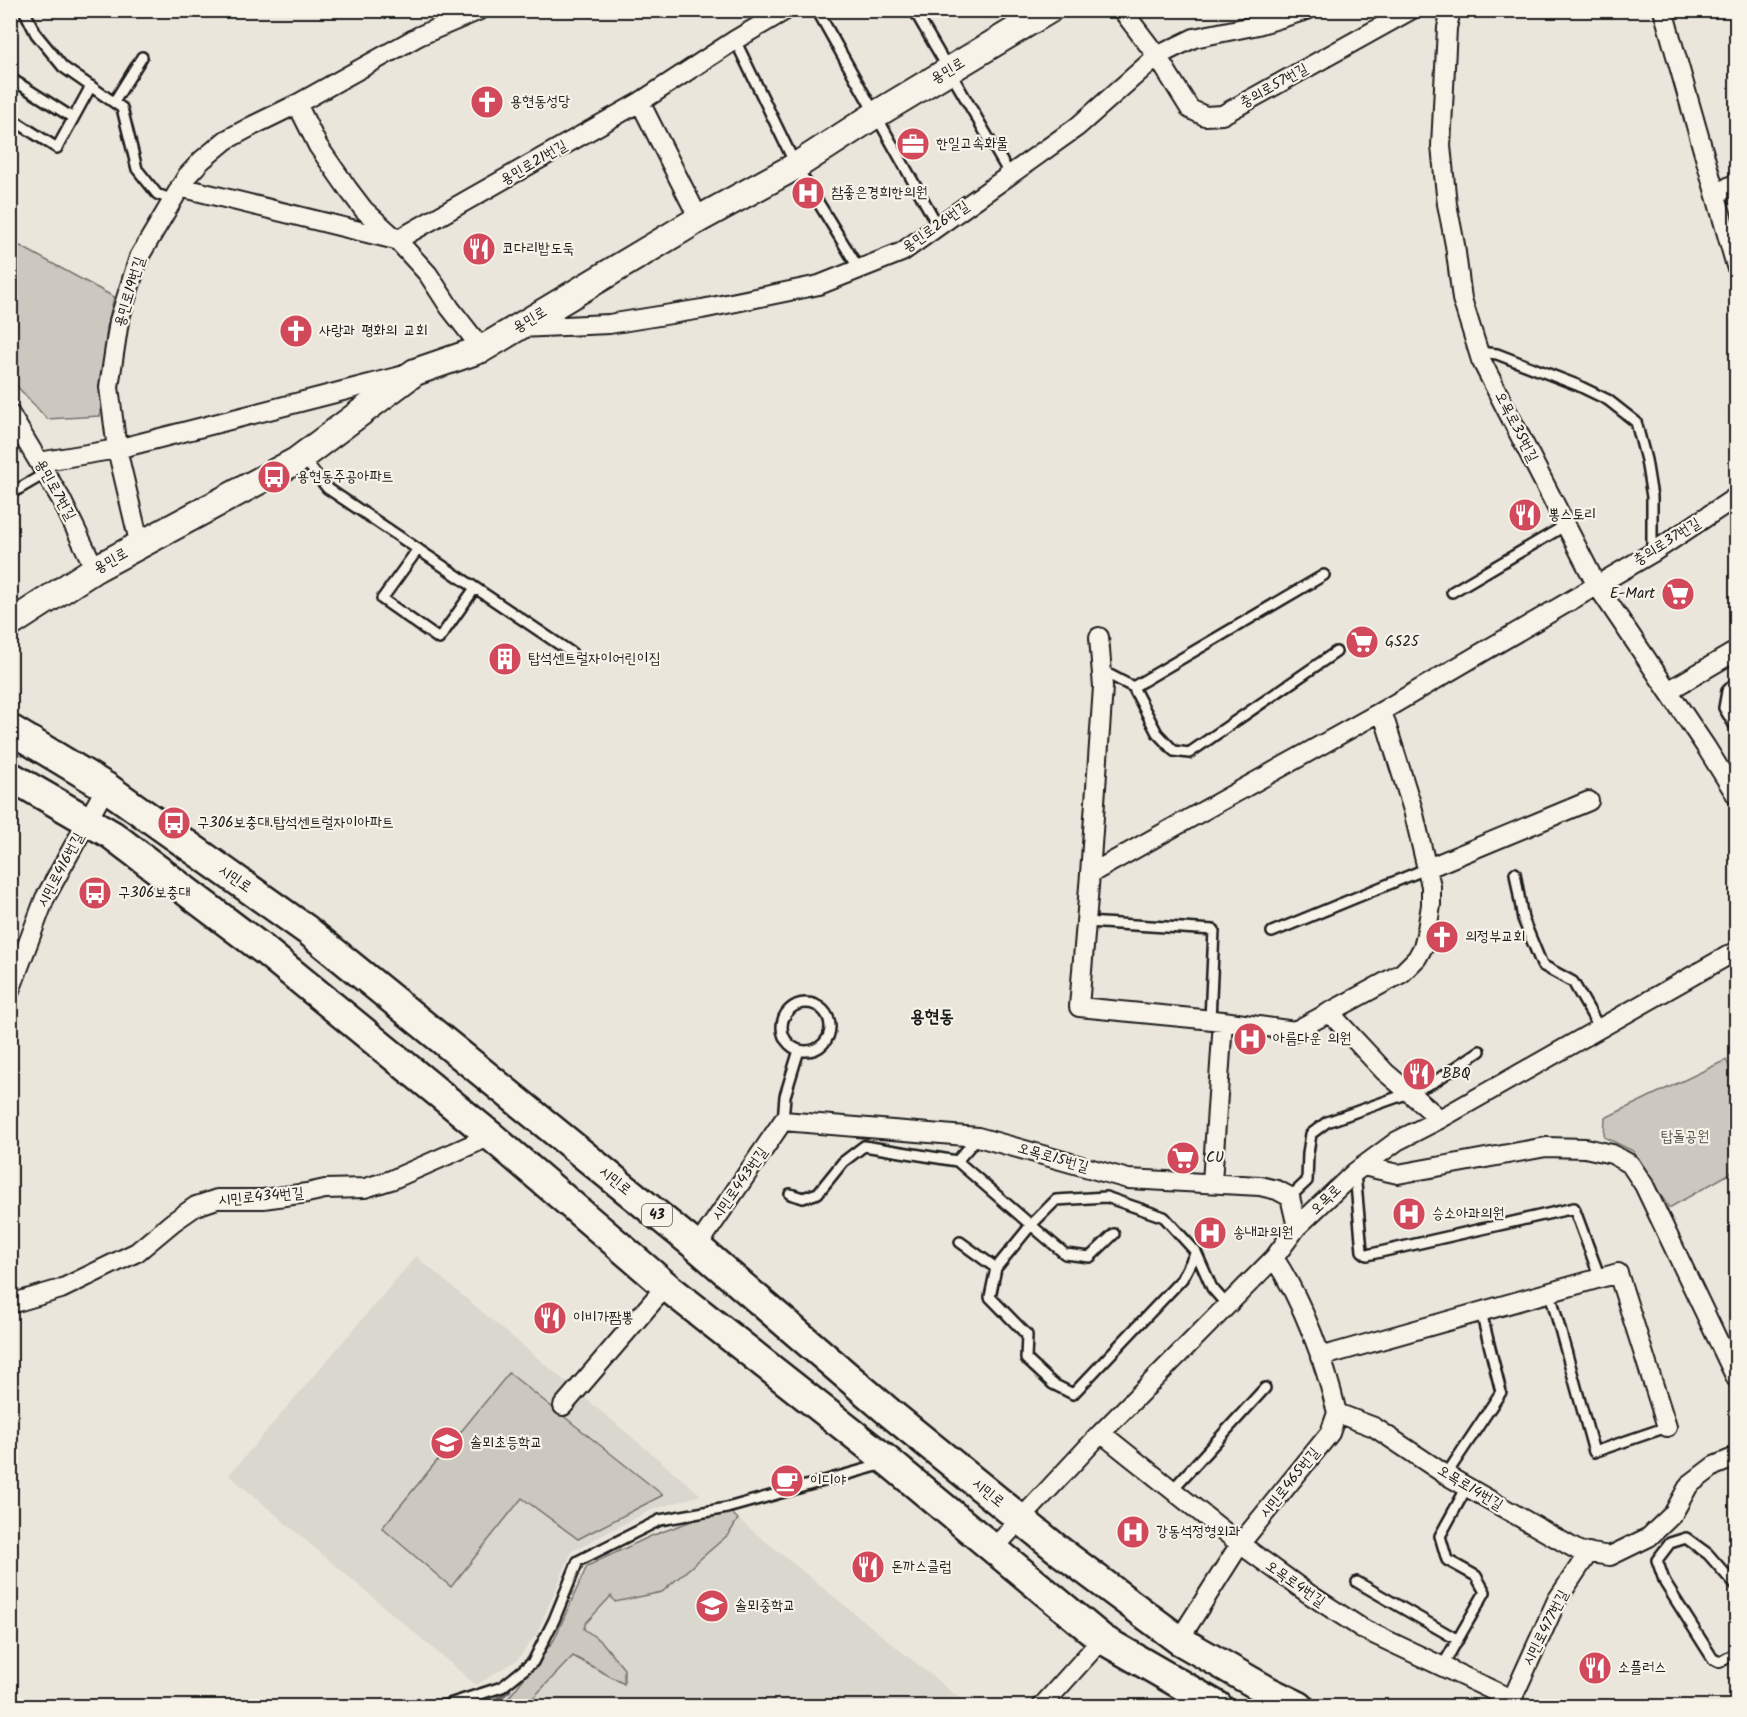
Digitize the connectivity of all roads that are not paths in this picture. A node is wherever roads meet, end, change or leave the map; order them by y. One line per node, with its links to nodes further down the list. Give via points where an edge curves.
1 (24, 10): 17 (lane, via 36,34 63,67)
2 (480, 10): 20 (street, 용민로19번길, via 419,36)
3 (786, 10): 12 (street, 용민로21번길)
4 (817, 10): 21 (lane)
5 (914, 10): 15 (lane)
6 (1049, 10): 15 (street, 용민로)
7 (1122, 10): 13 (street, 충의로57번길)
8 (1307, 10): 13 (street, 용민로26번길, via 1194,38)
9 (1411, 10): 13 (street, 충의로57번길, via 1222,115 1205,116 1190,110)
10 (1451, 10): 36 (street, 오목로35번길, via 1441,146 1462,299)
11 (1663, 10): 28 (street)
12 (735, 40): 19 (street, 용민로21번길); 24 (lane)
13 (1157, 56): 25 (street, 용민로26번길, via 1077,127)
14 (142, 57): 18 (lane)
15 (948, 71): 21 (street, 용민로); 25 (lane)
16 (10, 78): 23 (lane)
17 (91, 87): 18 (lane); 23 (lane)
18 (114, 102): 27 (lane, via 122,108 137,169 157,194)
19 (640, 102): 29 (street); 31 (street, 용민로21번길)
20 (297, 104): 27 (street, 용민로19번길, via 226,140 187,176); 31 (street, via 318,146 348,189 364,210)
21 (875, 115): 24 (street, 용민로); 30 (lane)
22 (10, 118): 23 (lane, via 57,148)
23 (74, 118)
24 (796, 166): 29 (street, 용민로); 33 (lane)
25 (1010, 175): 30 (street, 용민로26번길)
26 (1737, 183): 28 (street)
27 (177, 194): 31 (street); 39 (street, 용민로19번길, via 140,257 119,321 109,387)
28 (1716, 194): 32 (street)
29 (699, 219): 34 (street, 용민로)
30 (938, 226): 33 (street, 용민로26번길, via 902,252)
31 (397, 240): 35 (street, via 428,274)
32 (1737, 266)
33 (859, 269): 34 (street, 용민로26번길, via 819,285 702,309 609,324)
34 (518, 328): 35 (street, 용민로)
35 (482, 349): 37 (street, 용민로)
36 (1479, 352): 44 (street, 오목로35번길); 47 (lane, via 1497,354 1577,385 1608,400 1636,422 1652,497)
37 (415, 372): 39 (street); 40 (street, 용민로)
38 (10, 414): 41 (street, 용민로7번길)
39 (117, 449): 41 (street); 45 (street, 용민로19번길)
40 (302, 456): 45 (street, 용민로); 46 (lane, via 327,488)
41 (43, 467): 42 (lane); 48 (street, 용민로7번길)
42 (10, 494)
43 (1737, 497): 47 (street, 충의로37번길)
44 (1566, 525): 50 (street, 오목로35번길); 52 (lane)
45 (140, 546): 48 (street, 용민로)
46 (418, 549): 51 (lane); 51 (lane, via 382,599 439,639)
47 (1652, 553): 50 (street, 충의로37번길)
48 (95, 569): 53 (street, 용민로)
49 (1324, 574): 60 (lane)
50 (1596, 584): 61 (street, 오목로35번길); 62 (street, 충의로37번길)
51 (475, 588): 57 (lane)
52 (1452, 592)
53 (10, 624)
54 (1099, 637): 58 (street)
55 (1737, 651): 61 (street)
56 (1336, 652): 60 (lane, via 1189,753 1174,752 1157,733)
57 (572, 653)
58 (1102, 670): 60 (lane); 72 (street)
59 (1737, 682): 63 (lane, via 1727,691 1724,708)
60 (1132, 687)
61 (1668, 691): 67 (street, 오목로35번길)
62 (1382, 711): 70 (street); 72 (street, 충의로37번길)
63 (1737, 728)
64 (10, 729): 66 (main road, 시민로 / 43)
65 (10, 776): 69 (main road)
66 (106, 787): 69 (street, 시민로416번길); 96 (main road, 시민로 / 43, via 307,930)
67 (1737, 795)
68 (1589, 801): 70 (street)
69 (88, 820): 76 (street, 시민로416번길, via 45,898); 85 (main road, via 264,950)
70 (1428, 868): 74 (lane); 77 (street, via 1431,905 1417,958 1402,973)
71 (1515, 873): 79 (lane, via 1523,919 1542,965 1572,982)
72 (1090, 874): 73 (street)
73 (1086, 922): 78 (lane, via 1214,930); 78 (street, via 1078,1007)
74 (1272, 932)
75 (1737, 951): 79 (street, 오목로)
76 (10, 991)
77 (1329, 1012): 78 (street, via 1295,1031); 82 (street)
78 (1217, 1020): 89 (street)
79 (1600, 1029): 83 (street, 오목로)
80 (798, 1050): 80 (lane, via 815,1049 828,1039 828,1014 815,1004 800,1003 783,1018 782,1034); 84 (lane, via 785,1096)
81 (1479, 1051): 82 (lane, via 1434,1082)
82 (1409, 1093): 83 (street); 91 (lane, via 1327,1122 1311,1134 1307,1181)
83 (1440, 1119): 88 (street, 오목로, via 1397,1141)
84 (783, 1121): 86 (street, 오목로15번길); 96 (street, 시민로443번길)
85 (492, 1136): 101 (main road); 103 (street, 시민로434번길, via 365,1188 326,1189 263,1199 217,1199 196,1206 137,1252 61,1288)
86 (978, 1137): 87 (lane); 89 (street, 오목로15번길, via 1128,1179)
87 (957, 1161): 90 (lane, via 864,1146 843,1162 818,1193 803,1198); 92 (lane)
88 (1359, 1169): 93 (street, 오목로); 100 (lane, via 1362,1251 1366,1255 1574,1208); 107 (street, via 1398,1174 1546,1147 1585,1148 1612,1154 1630,1164 1644,1185)
89 (1212, 1182): 91 (street, 오목로15번길, via 1260,1186)
90 (789, 1194)
91 (1290, 1197): 93 (street)
92 (1030, 1225): 94 (lane, via 1065,1254 1090,1257); 97 (lane, via 1056,1200 1106,1197 1164,1217); 99 (lane)
93 (1297, 1227): 98 (street, 오목로)
94 (1114, 1234)
95 (960, 1242): 99 (lane)
96 (697, 1247): 118 (main road, 시민로 / 43, via 890,1413)
97 (1196, 1252): 99 (lane, via 1182,1279 1073,1394 1053,1384 1026,1359 1027,1335 990,1297); 104 (lane, via 1212,1288)
98 (1274, 1258): 104 (street, 오목로); 106 (street, via 1286,1276)
99 (996, 1268)
100 (1600, 1278): 102 (street); 111 (street, via 1618,1273)
101 (666, 1286): 109 (street); 114 (main road)
102 (1550, 1293): 105 (street); 111 (lane, via 1594,1452)
103 (10, 1304)
104 (1227, 1305): 112 (street, 오목로)
105 (1481, 1311): 106 (street); 115 (lane, via 1501,1392)
106 (1320, 1357): 110 (street)
107 (1737, 1378)
108 (1265, 1388): 117 (lane)
109 (563, 1406)
110 (1337, 1413): 115 (street, 오목로14번길, via 1374,1427); 119 (street, 시민로465번길, via 1319,1448)
111 (1667, 1427)
112 (1101, 1433): 117 (street, 오목로4번길); 118 (street, 오목로)
113 (1737, 1458): 121 (street, 오목로14번길, via 1714,1466 1689,1485 1673,1514 1649,1537 1610,1556)
114 (889, 1462): 120 (main road); 130 (lane, via 727,1508 660,1520 621,1538 578,1561 533,1662 502,1687 443,1706)
115 (1446, 1475): 116 (street, 오목로14번길)
116 (1467, 1486): 121 (street, 오목로14번길, via 1579,1551); 126 (lane, via 1440,1536 1447,1560 1476,1576 1485,1592)
117 (1172, 1490): 119 (street, 오목로4번길)
118 (1022, 1519): 120 (street, 오목로); 125 (main road, 시민로 / 43)
119 (1240, 1544): 125 (street, 시민로465번길); 128 (street, 오목로4번길, via 1363,1629)
120 (993, 1549): 124 (main road)
121 (1589, 1552): 129 (street, 시민로477번길, via 1557,1600)
122 (1357, 1582): 126 (lane)
123 (1737, 1586): 127 (lane, via 1708,1554 1686,1538 1670,1543 1657,1560 1665,1583 1713,1659 1720,1662)
124 (1102, 1639): 131 (street); 132 (main road)
125 (1179, 1640): 133 (main road, 시민로 / 43)
126 (1458, 1640): 128 (lane)
127 (1737, 1653)
128 (1442, 1667): 129 (street, 오목로4번길)
129 (1510, 1703)
130 (420, 1707)
131 (1042, 1707)
132 (1218, 1707)
133 (1299, 1707)

